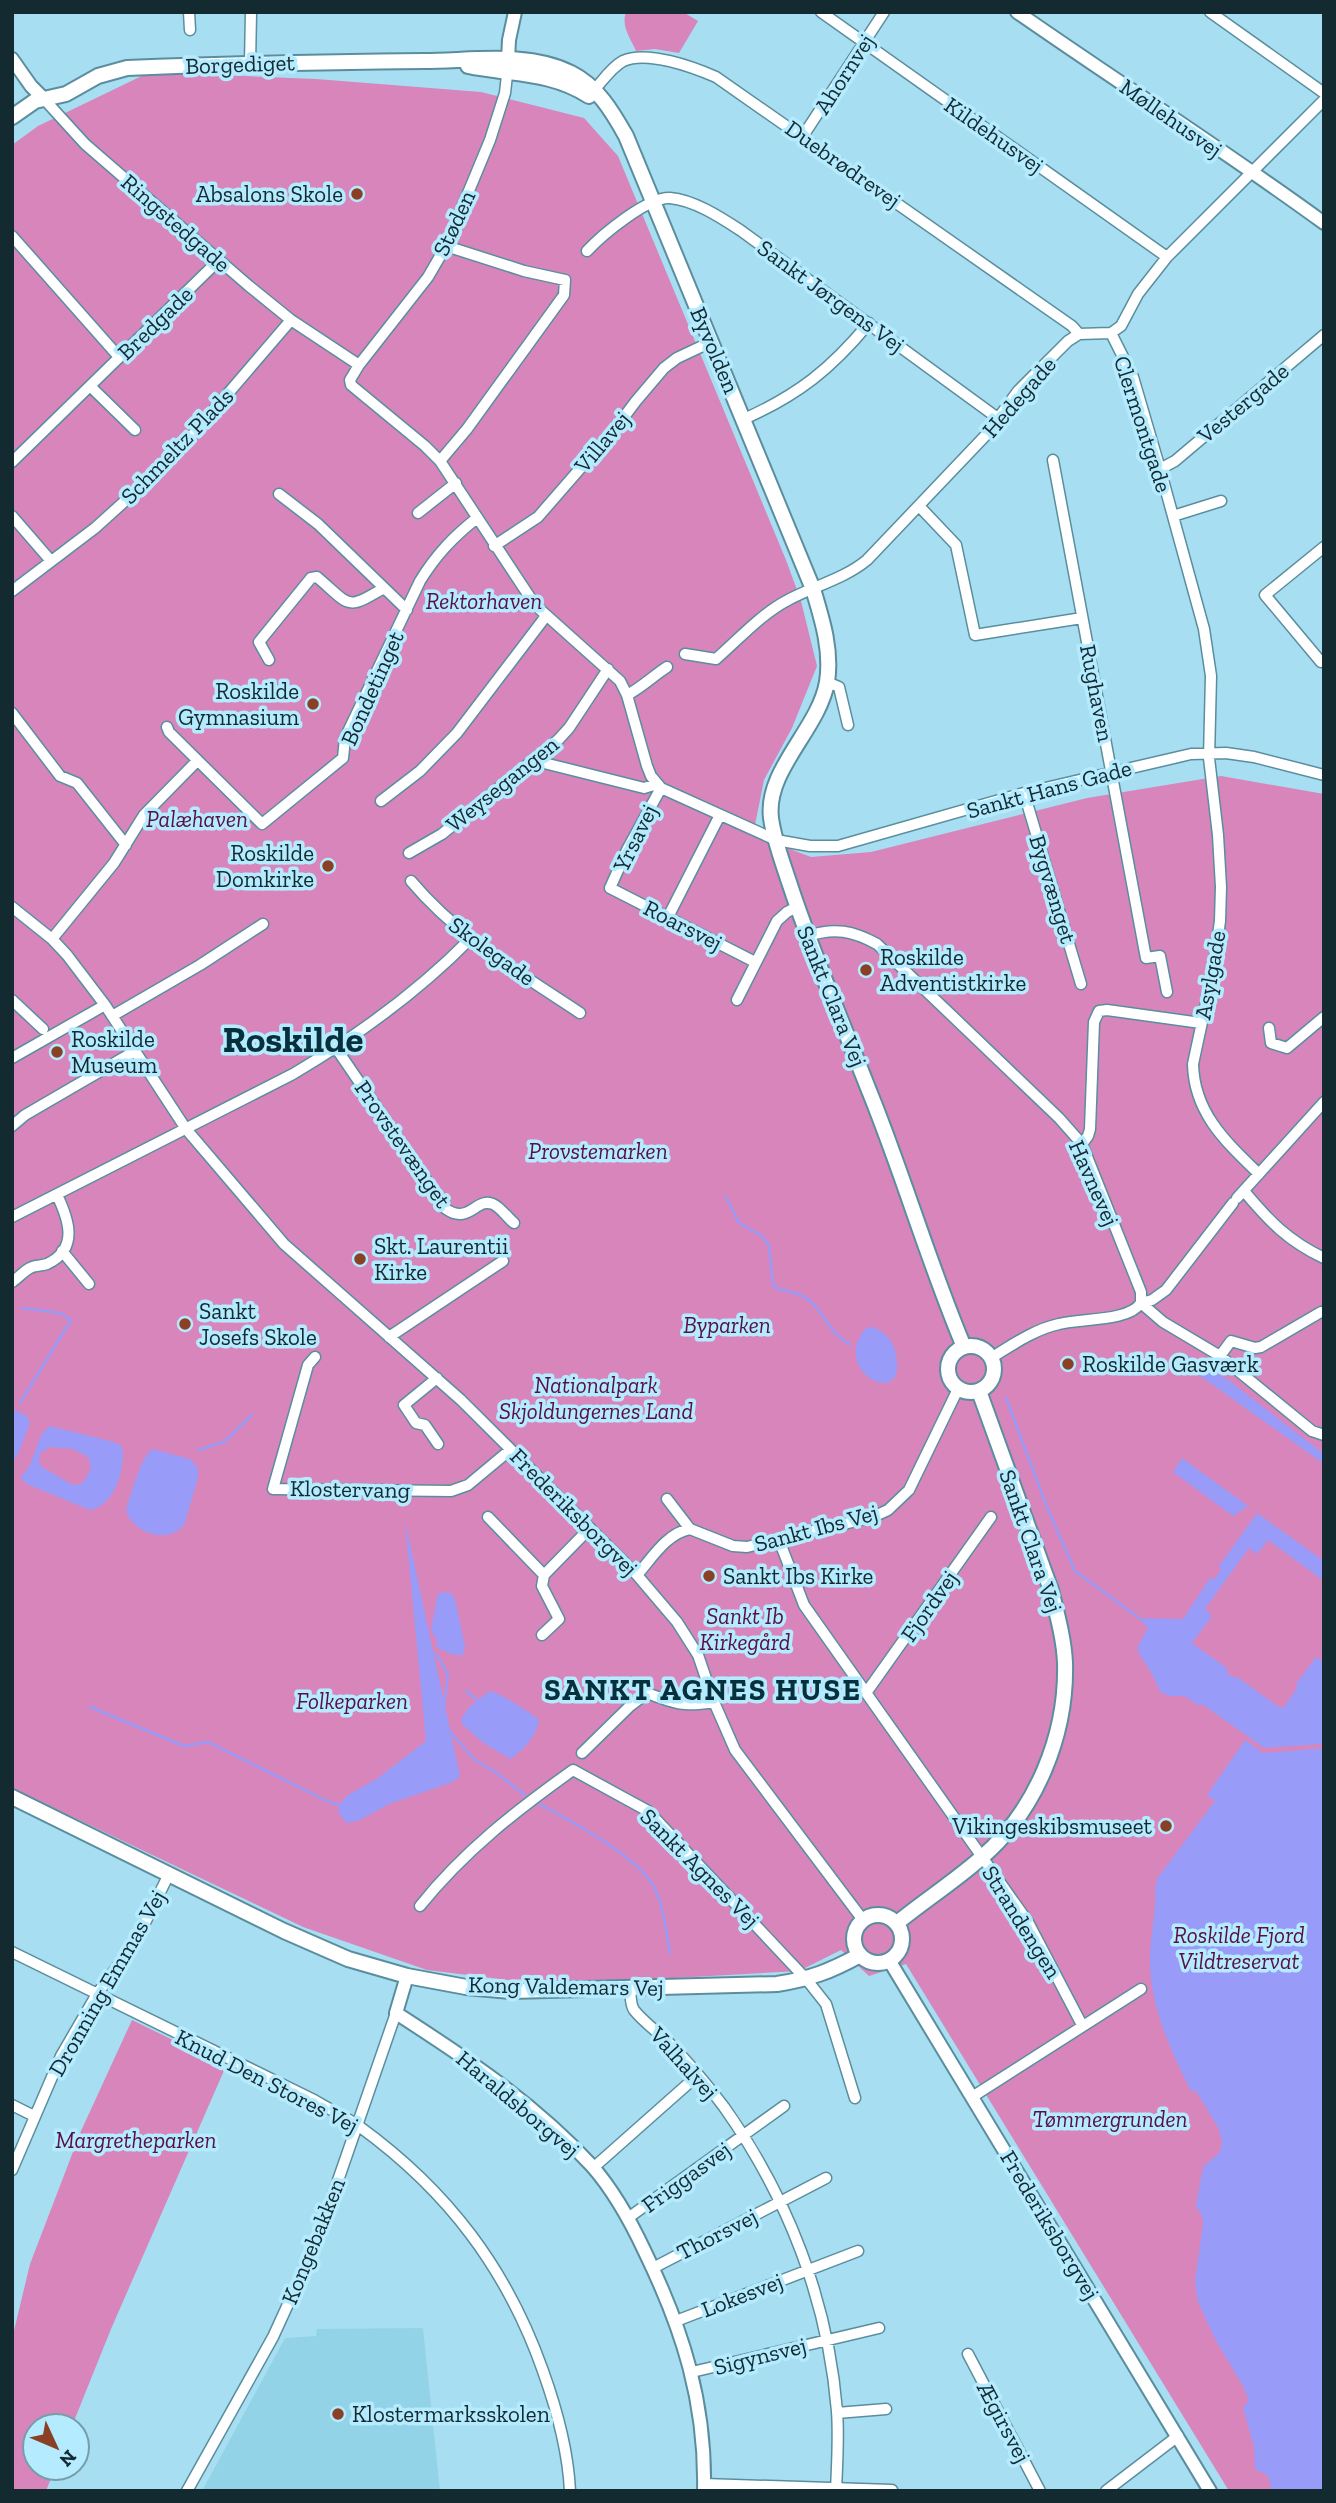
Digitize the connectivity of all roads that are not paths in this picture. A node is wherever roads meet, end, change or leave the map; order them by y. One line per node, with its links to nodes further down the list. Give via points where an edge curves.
1 (190, 12): 8 (street)
2 (251, 12): 11 (street)
3 (515, 12): 12 (street)
4 (821, 12): 9 (street, Kildehusvej)
5 (884, 12): 9 (street, Ahornvej)
6 (1017, 12): 20 (street, Møllehusvej)
7 (1210, 12): 14 (street)
8 (190, 30)
9 (864, 43): 19 (street, Ahornvej); 26 (street, Kildehusvej)
10 (12, 60): 15 (street, Ringstedgade)
11 (250, 64): 12 (main road, Borgediget, via 442,61); 15 (main road, Borgediget, via 127,68)
12 (508, 66): 13 (main road, Byvolden, via 549,64); 17 (main road, Byvolden, via 573,86); 24 (street, Støden, via 491,140)
13 (595, 89): 17 (main road, Byvolden); 19 (street, Duebrødrevej, via 625,60 688,65 722,80)
14 (1324, 93)
15 (44, 99): 18 (main road, Borgediget); 27 (street, Ringstedgade, via 85,144)
16 (1324, 100): 20 (street)
17 (612, 114): 21 (main road, Byvolden, via 626,136)
18 (12, 117)
19 (803, 136): 31 (street, Duebrødrevej)
20 (1252, 173): 22 (street, Møllehusvej); 26 (street)
21 (653, 203): 25 (street, via 615,224); 29 (street, Sankt Jørgens Vej, via 668,198 715,215); 33 (main road, Byvolden)
22 (1324, 223)
23 (12, 236): 34 (street)
24 (446, 246): 35 (street, Støden); 41 (street, via 565,280 564,296)
25 (587, 251)
26 (1167, 257): 30 (street, via 1126,319)
27 (219, 260): 28 (street, Ringstedgade); 34 (street, Bredgade)
28 (291, 320): 35 (street, Ringstedgade); 54 (street, Schmeltz Plads, via 189,439 94,528)
29 (869, 323): 37 (street, via 826,371 801,390); 38 (street, Sankt Jørgens Vej)
30 (1111, 333): 31 (street); 43 (street, Clermontgade, via 1133,377)
31 (1079, 334): 38 (street, Hedegade, via 1018,391)
32 (1324, 335): 43 (street, Vestergade)
33 (711, 342): 37 (main road, Byvolden); 52 (street, Villavej, via 664,368 538,517)
34 (119, 357): 36 (street, Bredgade)
35 (359, 365): 41 (street, Støden, via 351,385)
36 (90, 386): 39 (street); 42 (street, Bredgade)
37 (744, 419): 56 (main road, Byvolden)
38 (999, 419): 47 (street, Hedegade)
39 (135, 430)
40 (1053, 460): 60 (street, Rughaven)
41 (440, 461): 44 (street)
42 (12, 462)
43 (1160, 469): 50 (street, Clermontgade)
44 (456, 483): 48 (street); 51 (street)
45 (279, 494): 55 (street, via 318,524)
46 (1221, 501): 50 (street, Clermontgade)
47 (919, 506): 56 (street, Hedegade, via 859,566); 60 (street, via 956,545 975,635)
48 (418, 513)
49 (12, 516): 54 (street)
50 (1173, 516): 71 (street, Clermontgade, via 1210,668)
51 (477, 518): 52 (street); 58 (street, Bondetinget, via 434,558)
52 (494, 546): 59 (street)
53 (1324, 547): 62 (street, via 1265,595)
54 (51, 561): 57 (street, Schmeltz Plads)
55 (384, 588): 58 (street); 63 (street, via 357,604 347,603 311,578 259,642)
56 (813, 589): 61 (street, Hedegade, via 763,617 716,659); 66 (main road, Byvolden, via 825,633)
57 (12, 592)
58 (407, 610): 73 (street, Bondetinget, via 345,738 343,758 262,824)
59 (546, 616): 65 (street); 78 (street, via 457,733 420,771)
60 (1082, 618): 74 (street, Rughaven)
61 (684, 654)
62 (1320, 657)
63 (269, 660)
64 (667, 667): 67 (street)
65 (608, 669): 67 (street); 72 (street, Weysegangen, via 569,728)
66 (827, 682): 69 (street, via 839,687); 80 (main road, Sankt Clara Vej, via 816,714 773,793)
67 (626, 695): 76 (street, via 647,766)
68 (12, 713): 81 (street, via 60,776 76,783)
69 (848, 725)
70 (167, 727): 73 (street)
71 (1209, 752): 74 (street, Sankt Hans Gade); 75 (street, Sankt Hans Gade, via 1254,757); 101 (street, Asylgade, via 1218,835 1220,921)
72 (535, 758): 76 (street, via 644,788); 82 (street, Weysegangen, via 442,834)
73 (197, 761): 81 (street, via 144,815)
74 (1112, 771): 77 (street, Sankt Hans Gade); 94 (street, Rughaven, via 1146,958 1160,956)
75 (1323, 774)
76 (659, 786): 79 (street, Sankt Hans Gade); 84 (street, Yrsavej)
77 (1024, 793): 80 (street, Sankt Hans Gade, via 838,846); 93 (street, Bygvænget)
78 (381, 800)
79 (720, 815): 80 (street, Sankt Hans Gade); 87 (street)
80 (776, 840): 86 (main road, Sankt Clara Vej)
81 (126, 845): 90 (street)
82 (410, 853)
83 (411, 881): 91 (street, Skolegade)
84 (610, 888): 87 (street, Roarsvej)
85 (12, 907): 90 (street, Frederiksborgvej)
86 (797, 907): 89 (main road, Sankt Clara Vej); 92 (street, via 777,921)
87 (668, 917): 92 (street, Roarsvej)
88 (263, 924): 99 (street)
89 (808, 936): 110 (street, Havnevej, via 845,930 877,944); 124 (main road, Sankt Clara Vej, via 885,1129)
90 (52, 939): 97 (street, Frederiksborgvej)
91 (470, 939): 98 (street, Skolegade); 104 (street, via 421,985)
92 (755, 962): 96 (street)
93 (1081, 984)
94 (1167, 992)
95 (12, 1000): 103 (street)
96 (737, 1000)
97 (105, 1005): 99 (street, Frederiksborgvej); 106 (street)
98 (580, 1013)
99 (112, 1016): 105 (street, Frederiksborgvej)
100 (1324, 1017): 102 (street, via 1287,1048 1271,1043)
101 (1201, 1023): 110 (street, via 1099,1012 1094,1022 1090,1129); 111 (street, Asylgade, via 1193,1064 1198,1100 1223,1139)
102 (1269, 1028)
103 (43, 1029)
104 (336, 1048): 109 (street); 115 (street, Provstevænget, via 446,1209 460,1215 493,1204)
105 (135, 1051): 108 (street); 109 (street, Frederiksborgvej)
106 (12, 1058)
107 (1324, 1102): 111 (street)
108 (12, 1126)
109 (186, 1129): 112 (street); 123 (street, Frederiksborgvej, via 290,1250)
110 (1082, 1144): 121 (street, Havnevej, via 1141,1292)
111 (1259, 1174): 113 (street)
112 (57, 1195): 114 (street); 116 (street, via 69,1233)
113 (1238, 1197): 117 (street, via 1299,1246); 121 (street, via 1166,1290)
114 (12, 1217)
115 (514, 1223)
116 (62, 1251): 119 (street); 120 (street)
117 (1324, 1258)
118 (503, 1261): 123 (street)
119 (12, 1282)
120 (89, 1284)
121 (1141, 1303): 125 (street, via 1163,1322); 127 (street, via 1125,1314 1058,1324)
122 (1321, 1312): 125 (street, via 1261,1347 1231,1342)
123 (389, 1337): 128 (street, Frederiksborgvej)
124 (964, 1347): 127 (main road, via 979,1348); 129 (main road, via 948,1366)
125 (1220, 1356): 131 (street, via 1312,1431)
126 (314, 1357): 133 (street, Klostervang, via 273,1489 451,1490 468,1485)
127 (991, 1358): 130 (main road, via 993,1377)
128 (437, 1378): 132 (street, via 404,1405); 133 (street, Frederiksborgvej)
129 (958, 1389): 130 (main road); 139 (street, Sankt Ibs Vej, via 909,1490 897,1503 873,1517)
130 (979, 1391): 147 (main road, Sankt Clara Vej, via 1051,1590 1065,1662 1064,1699 1046,1767 1029,1801)
131 (1324, 1435)
132 (438, 1444)
133 (510, 1450): 137 (street, Frederiksborgvej)
134 (667, 1499): 138 (street)
135 (488, 1517): 140 (street)
136 (991, 1517): 143 (street, Fjordvej)
137 (590, 1528): 140 (street); 141 (street, Frederiksborgvej)
138 (690, 1529): 139 (street, Sankt Ibs Vej, via 733,1546); 141 (street, via 677,1532)
139 (779, 1540): 143 (street, Strandengen, via 804,1605)
140 (544, 1575): 142 (street, via 542,1586 559,1619)
141 (637, 1575): 144 (street, Frederiksborgvej, via 694,1647)
142 (542, 1635)
143 (866, 1693): 147 (street, Strandengen)
144 (714, 1702): 145 (street, via 678,1705 647,1693); 150 (street, Frederiksborgvej, via 746,1768)
145 (582, 1752)
146 (12, 1797): 148 (main road, Kong Valdemars Vej)
147 (982, 1857): 151 (main road, Sankt Clara Vej); 161 (street, Strandengen, via 1028,1922)
148 (169, 1874): 155 (main road, Kong Valdemars Vej, via 348,1959); 159 (street, Dronning Emmas Vej, via 135,1943)
149 (420, 1906): 156 (street, Sankt Agnes Vej, via 473,1848 573,1770 648,1811)
150 (863, 1920): 151 (main road, via 884,1915); 153 (main road, via 854,1933)
151 (897, 1923): 154 (main road, via 902,1944)
152 (12, 1952): 159 (street, Knud Den Stores Vej)
153 (860, 1955): 154 (main road, via 873,1962); 156 (main road, Kong Valdemars Vej)
154 (889, 1960): 163 (street, Frederiksborgvej)
155 (407, 1976): 157 (main road, Kong Valdemars Vej, via 511,1990); 160 (street, Kongebakken)
156 (807, 1980): 157 (main road, Kong Valdemars Vej); 164 (street, Sankt Agnes Vej, via 826,2004)
157 (630, 1989): 162 (street, Valhalvej, via 634,2009)
158 (1141, 1989): 161 (street)
159 (96, 1994): 167 (street, Dronning Emmas Vej); 168 (street, Knud Den Stores Vej)
160 (396, 2013): 168 (street, Kongebakken); 170 (street, Haraldsborgvej, via 469,2060 529,2107)
161 (1082, 2025): 163 (street)
162 (698, 2075): 169 (street, Valhalvej); 170 (street)
163 (972, 2097): 185 (street, Frederiksborgvej)
164 (855, 2098)
165 (12, 2105): 167 (street)
166 (784, 2106): 169 (street)
167 (34, 2116): 171 (street, Dronning Emmas Vej)
168 (358, 2126): 189 (street, Kongebakken, via 317,2241 287,2307); 190 (street, Knud Den Stores Vej, via 453,2210 494,2268 523,2318 558,2415)
169 (743, 2135): 173 (street, Valhalvej); 174 (street, Friggasvej)
170 (593, 2168): 174 (street, Haraldsborgvej)
171 (12, 2170)
172 (826, 2178): 173 (street)
173 (780, 2201): 176 (street, Thorsvej); 177 (street, Valhalvej)
174 (628, 2218): 176 (street, Haraldsborgvej)
175 (858, 2250): 177 (street)
176 (653, 2268): 178 (street, Haraldsborgvej)
177 (808, 2269): 178 (street, Lokesvej); 180 (street, Valhalvej)
178 (677, 2321): 182 (street, Haraldsborgvej)
179 (879, 2328): 180 (street)
180 (827, 2339): 182 (street, Sigynsvej); 184 (street, Valhalvej)
181 (968, 2354): 191 (street, Ægirsvej)
182 (692, 2372): 186 (street, Haraldsborgvej, via 701,2420)
183 (886, 2409): 184 (street)
184 (837, 2413): 187 (street, Valhalvej)
185 (1178, 2436): 192 (street); 193 (street, Frederiksborgvej)
186 (704, 2487): 187 (street)
187 (836, 2489): 188 (street)
188 (892, 2490)
189 (187, 2491)
190 (570, 2491)
191 (1040, 2491)
192 (1106, 2491)
193 (1210, 2491)

